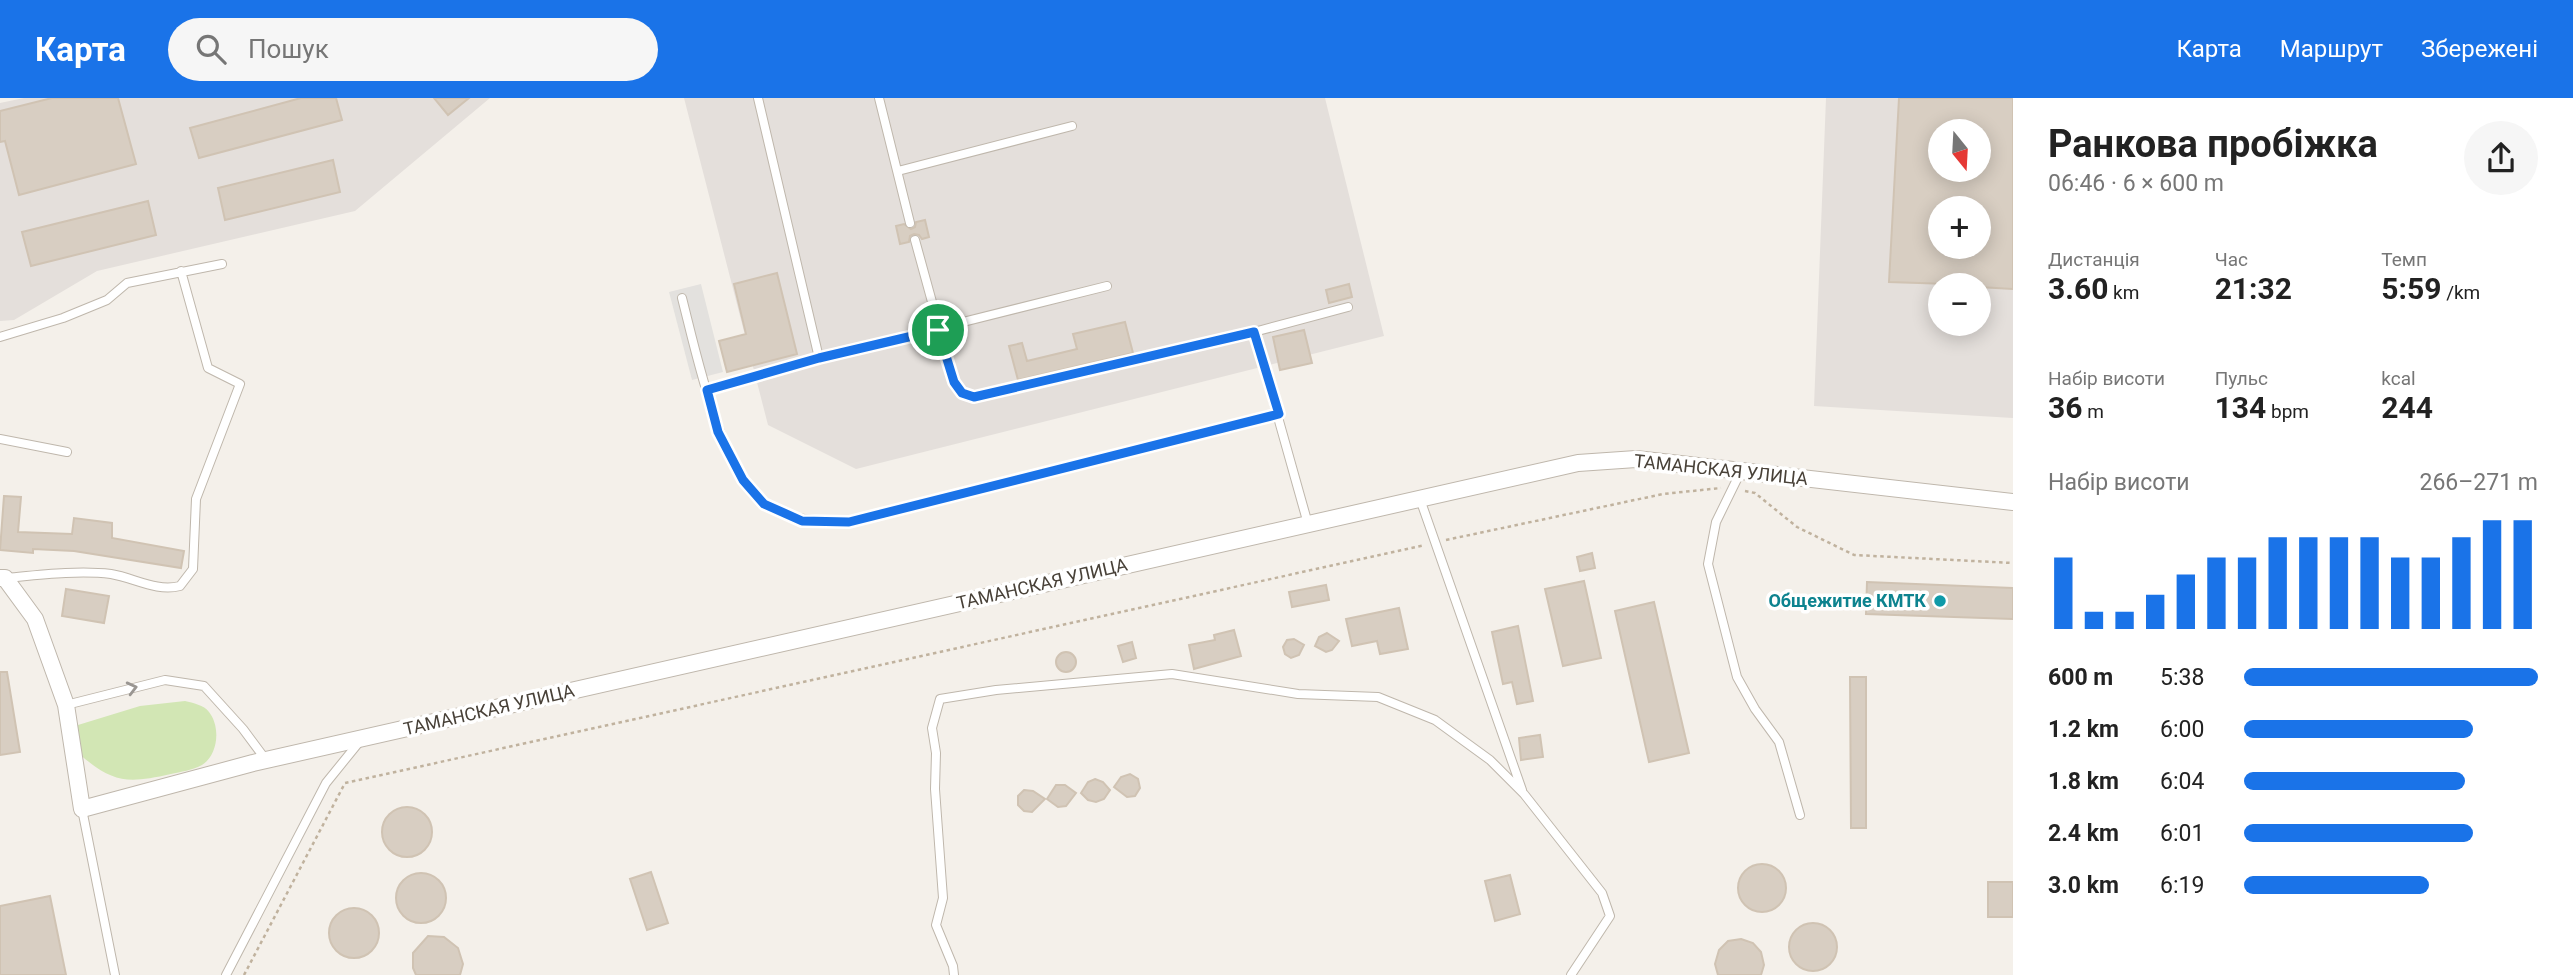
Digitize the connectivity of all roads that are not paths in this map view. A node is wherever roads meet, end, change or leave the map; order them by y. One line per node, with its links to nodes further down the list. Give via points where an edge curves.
1 (758, 98): 4 (lane)
2 (764, 98): 4 (lane)
3 (879, 98): 6 (lane)
4 (759, 108): 17 (lane)
5 (1072, 127): 6 (lane)
6 (898, 171): 7 (lane)
7 (910, 223)
8 (915, 240): 14 (lane)
9 (222, 264): 10 (lane)
10 (181, 271): 16 (lane, via 128,283 107,300); 26 (lane, via 208,368 240,384 196,499 193,569 180,586 166,590 111,574)
11 (1107, 286): 14 (lane)
12 (681, 298): 18 (lane)
13 (1348, 307): 15 (lane)
14 (938, 330): 15 (lane, via 954,382 962,393 974,397); 17 (lane)
15 (1254, 332): 19 (lane)
16 (0, 337)
17 (819, 358): 18 (lane)
18 (707, 390): 19 (lane, via 718,432 743,480 764,504 802,521 849,522)
19 (1279, 414): 25 (lane)
20 (0, 439): 21 (lane)
21 (67, 452)
22 (1741, 471): 23 (street, ТАМАНСКАЯ УЛИЦА, via 1636,459 1578,463); 24 (street, ТАМАНСКАЯ УЛИЦА); 32 (lane, via 1716,522 1708,564 1737,677 1779,742)
23 (1420, 499): 25 (street, ТАМАНСКАЯ УЛИЦА); 30 (lane)
24 (2013, 502)
25 (1308, 524): 28 (street, ТАМАНСКАЯ УЛИЦА)
26 (3, 578): 27 (street, via 34,619)
27 (66, 705): 29 (lane, one-way to 29, via 165,680 204,686); 31 (street)
28 (361, 740): 29 (street, ТАМАНСКАЯ УЛИЦА); 34 (lane, via 326,783)
29 (266, 760): 31 (street, ТАМАНСКАЯ УЛИЦА)
30 (1524, 794): 35 (lane, via 1490,760 1435,720 1378,697 1298,694 1172,674 940,699 932,728 943,898 936,925); 36 (lane, via 1602,893 1611,916)
31 (82, 809): 33 (lane)
32 (1800, 816)
33 (115, 975)
34 (226, 975)
35 (954, 975)
36 (1571, 975)

